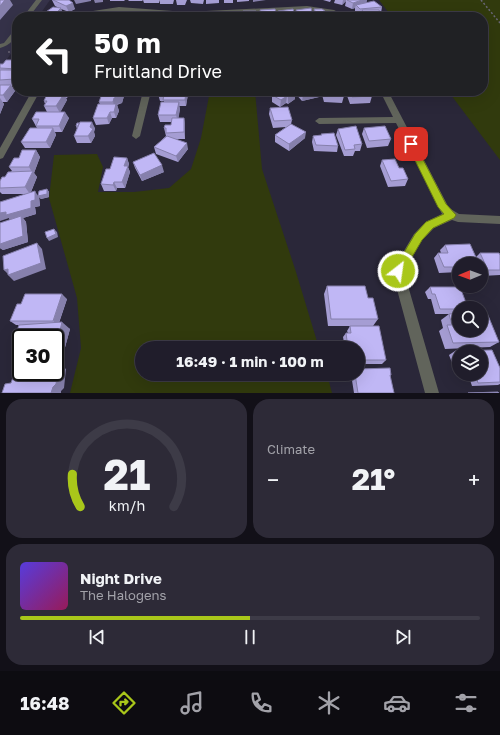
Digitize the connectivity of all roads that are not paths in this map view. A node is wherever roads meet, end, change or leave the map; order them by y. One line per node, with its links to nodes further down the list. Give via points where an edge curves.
1 (39, 0): 2 (street)
2 (30, 12)
3 (95, 12): 4 (street, via 119,9)
4 (152, 12)
5 (238, 12): 6 (street, via 308,8)
6 (334, 12)
7 (12, 36): 8 (street, via 6,44)
8 (0, 46)
9 (33, 96): 15 (street)
10 (146, 96): 14 (street)
11 (386, 96): 12 (street)
12 (398, 120): 13 (street); 16 (street, via 442,207)
13 (319, 121)
14 (136, 136)
15 (0, 156)
16 (451, 215): 17 (street, via 475,220); 18 (street, via 430,225 418,237 398,271)
17 (500, 220)
18 (432, 393)

